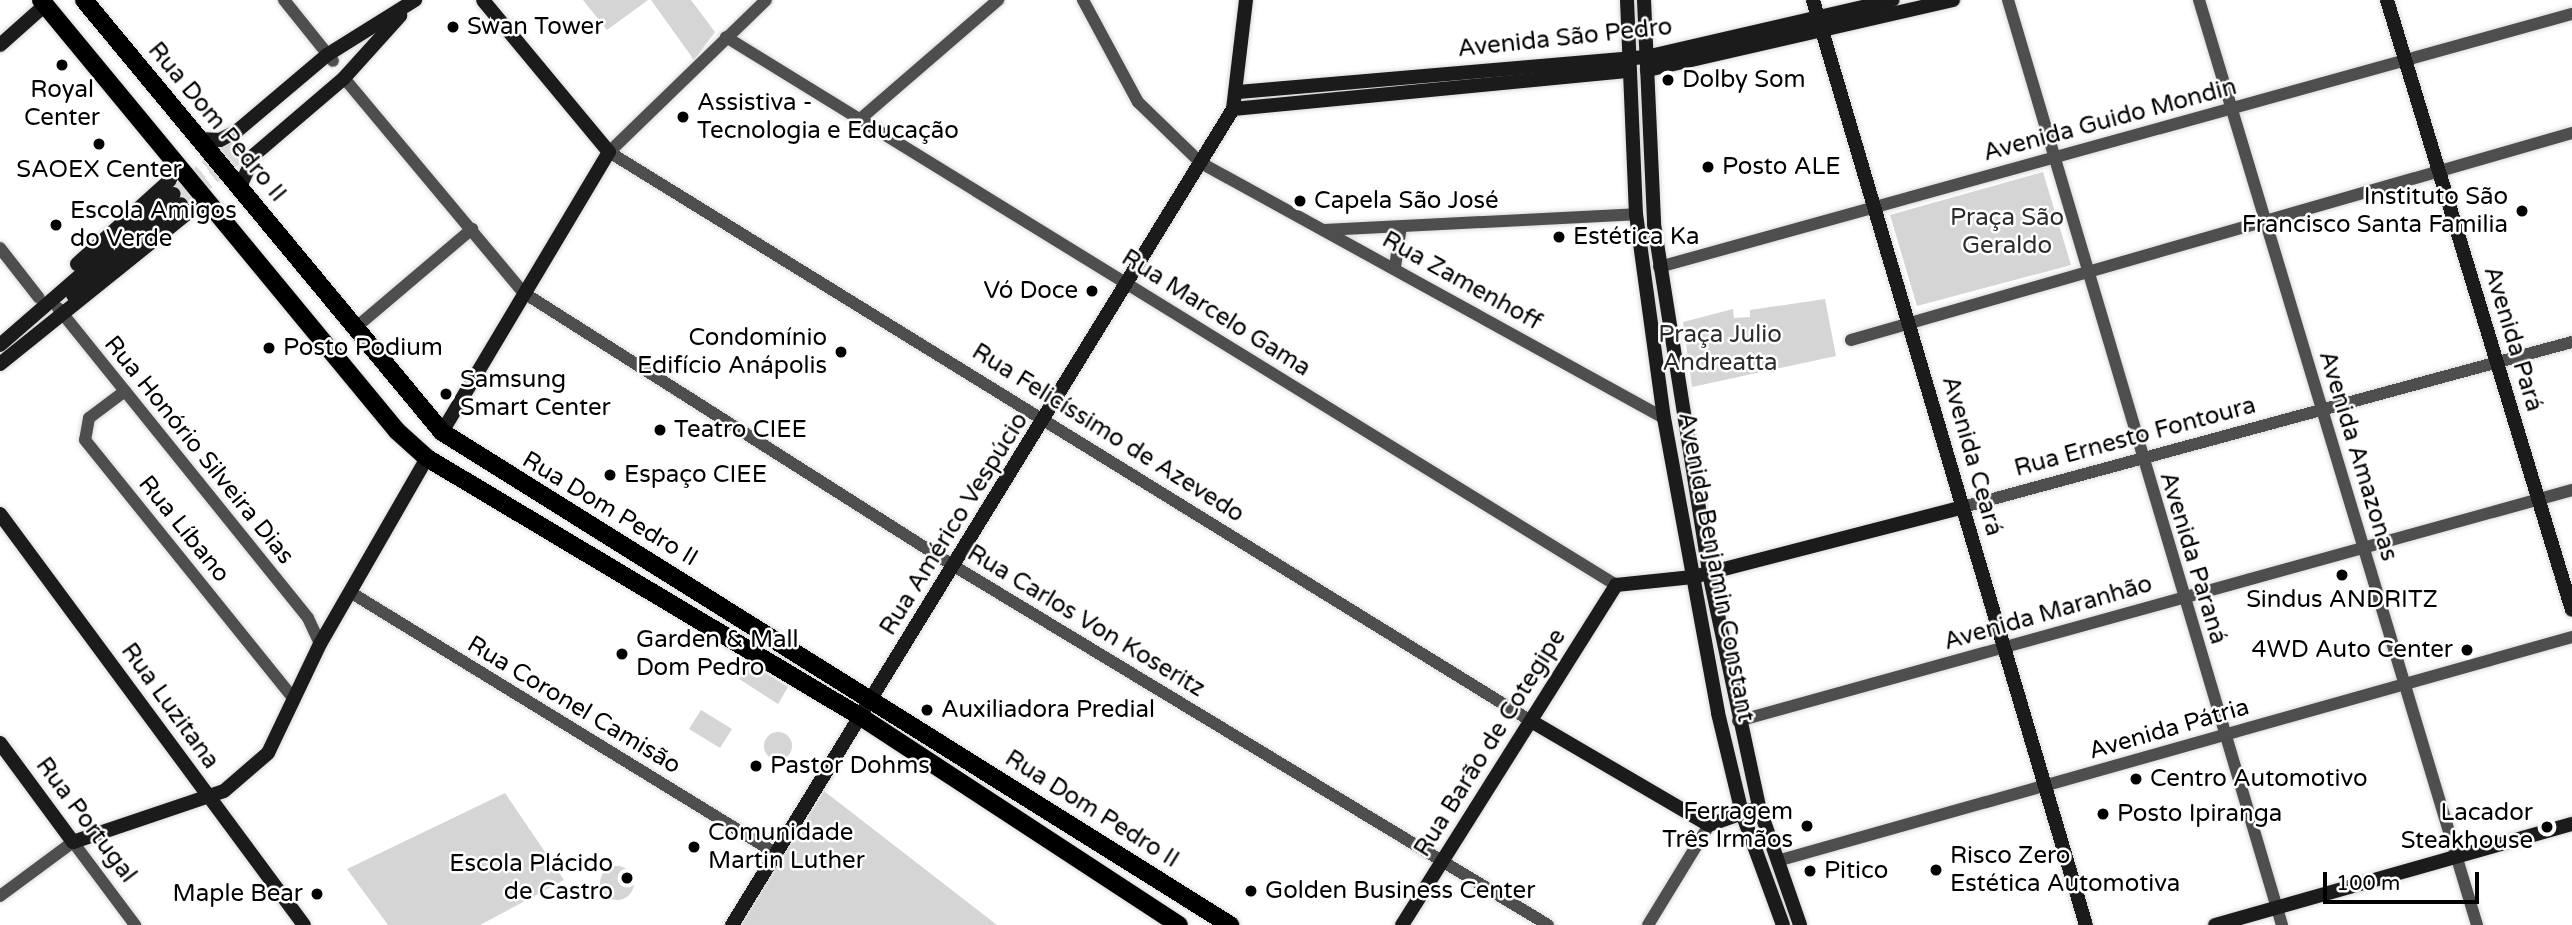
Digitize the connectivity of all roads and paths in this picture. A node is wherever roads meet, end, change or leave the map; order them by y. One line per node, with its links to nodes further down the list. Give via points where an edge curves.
1 (84, 0): 36 (main road, Rua Dom Pedro II)
2 (284, 0): 23 (street)
3 (483, 0): 37 (street, Rua Felicíssimo de Azevedo)
4 (766, 0): 21 (street)
5 (998, 0): 34 (street)
6 (1083, 0): 39 (street, Rua Zamenhoff, via 1138,102)
7 (1245, 0): 30 (street, Rua Américo Vespúcio)
8 (1627, 0): 26 (street, Avenida Benjamin Constant)
9 (1644, 0): 25 (street, Avenida Benjamin Constant)
10 (1814, 0): 19 (street, Avenida Ceará)
11 (1892, 0): 19 (street, Avenida São Pedro)
12 (1953, 0): 19 (street, Avenida São Pedro)
13 (2008, 0): 38 (street, Avenida Paraná)
14 (2199, 0): 32 (street, Avenida Amazonas)
15 (2387, 0): 24 (street, Avenida Pará)
16 (414, 1): 20 (street)
17 (43, 2): 22 (street); 40 (main road, Rua Dom Pedro II)
18 (2572, 14): 24 (street, Avenida Guido Mondin)
19 (1820, 24): 25 (street, Avenida São Pedro); 45 (street, Avenida Ceará)
20 (375, 34): 23 (street); 23 (street, via 238,148); 27 (street)
21 (726, 37): 34 (street, Rua Marcelo Gama); 37 (street)
22 (0, 46)
23 (330, 58): 36 (street, via 237,131 220,140)
24 (2406, 60): 32 (street, Avenida Guido Mondin); 41 (street, Avenida Pará)
25 (1646, 63): 26 (street, Avenida São Pedro); 53 (street, Avenida Benjamin Constant)
26 (1629, 65): 29 (street, Avenida São Pedro); 46 (street, Avenida Benjamin Constant)
27 (344, 78): 42 (street, via 254,155); 49 (street, Rua Carlos Von Koseritz)
28 (1305, 86): 29 (street, Avenida São Pedro); 30 (street, Avenida São Pedro); 31 (street)
29 (1358, 89): 31 (street, Avenida São Pedro)
30 (1238, 92): 33 (street, Rua Américo Vespúcio)
31 (1306, 102): 33 (street, Avenida São Pedro)
32 (2232, 108): 38 (street, Avenida Guido Mondin); 47 (street, Avenida Amazonas)
33 (1233, 109): 39 (street, Rua Américo Vespúcio)
34 (859, 120): 55 (street, Rua Marcelo Gama)
35 (2572, 133): 41 (street)
36 (200, 139): 42 (main road, Rua Dom Pedro II)
37 (609, 152): 56 (street); 68 (street, Rua Felicíssimo de Azevedo)
38 (2052, 158): 45 (street, Avenida Guido Mondin); 54 (street, Avenida Paraná)
39 (1201, 163): 50 (street, Rua Zamenhoff); 55 (street, Rua Américo Vespúcio)
40 (177, 165): 44 (main road, Rua Dom Pedro II); 57 (street, via 169,181)
41 (2440, 171): 47 (street); 64 (street, Avenida Pará)
42 (240, 187): 59 (main road, Rua Dom Pedro II)
43 (177, 199): 57 (street)
44 (214, 208): 57 (street, via 190,211); 70 (main road, Rua Dom Pedro II, via 397,431)
45 (1874, 208): 53 (street, Avenida Guido Mondin); 58 (street, Avenida Ceará)
46 (1636, 214): 48 (street); 67 (street, Avenida Benjamin Constant)
47 (2266, 221): 54 (street); 66 (street, Avenida Amazonas)
48 (1401, 226): 50 (street); 52 (street)
49 (472, 229): 56 (street, Rua Carlos Von Koseritz); 59 (street)
50 (1324, 230): 52 (street, Rua Zamenhoff)
51 (0, 248): 57 (street, Rua Honório Silveira Dias)
52 (1395, 267): 67 (street, Rua Zamenhoff)
53 (1660, 267): 78 (street, Avenida Benjamin Constant)
54 (2086, 273): 58 (street); 71 (street, Avenida Paraná)
55 (1125, 284): 68 (street, Rua Américo Vespúcio); 80 (street, Rua Marcelo Gama)
56 (524, 293): 69 (street); 77 (street, Rua Carlos Von Koseritz)
57 (51, 306): 62 (street, via 24,321); 63 (street); 65 (street, Rua Honório Silveira Dias)
58 (1909, 324): 60 (street); 74 (street, Avenida Ceará)
59 (354, 329): 69 (main road, Rua Dom Pedro II)
60 (1851, 341)
61 (2572, 342): 64 (street, Rua Ernesto Fontoura)
62 (0, 345)
63 (0, 363)
64 (2497, 364): 66 (street, Rua Ernesto Fontoura); 73 (street, Avenida Pará)
65 (125, 391): 84 (street, Rua Honório Silveira Dias); 90 (street, Rua Líbano, via 89,418 85,440)
66 (2323, 411): 71 (street, Rua Ernesto Fontoura); 76 (street, Avenida Amazonas)
67 (1664, 418): 79 (street, Avenida Benjamin Constant)
68 (1044, 420): 77 (street, Rua Américo Vespúcio); 93 (street, Rua Felicíssimo de Azevedo)
69 (442, 432): 91 (main road, Rua Dom Pedro II)
70 (426, 458): 81 (street); 92 (main road, Rua Dom Pedro II)
71 (2142, 459): 74 (street, Rua Ernesto Fontoura); 82 (street, Avenida Paraná)
72 (2572, 490): 73 (street, Avenida Maranhão)
73 (2538, 499): 76 (street, Avenida Maranhão); 83 (street, Avenida Pará)
74 (1963, 507): 78 (street, Rua Ernesto Fontoura); 88 (street, Avenida Ceará)
75 (0, 514): 98 (street, Rua Luzitana)
76 (2364, 547): 82 (street, Avenida Maranhão); 89 (street, Avenida Amazonas)
77 (954, 566): 91 (street, Rua Américo Vespúcio); 106 (street, Rua Carlos Von Koseritz)
78 (1709, 573): 79 (street, Rua Ernesto Fontoura); 94 (street, Avenida Benjamin Constant)
79 (1693, 577): 80 (street); 100 (street, Avenida Benjamin Constant)
80 (1616, 585): 93 (street, Rua Barão de Cotegipe)
81 (350, 592): 85 (street); 104 (street, Rua Coronel Camisão)
82 (2183, 596): 88 (street, Avenida Maranhão); 95 (street, Avenida Paraná)
83 (2572, 610)
84 (308, 618): 85 (street); 87 (street, Rua Honório Silveira Dias)
85 (335, 618): 87 (street)
86 (2572, 637): 89 (street, Avenida Pátria)
87 (320, 644): 90 (street)
88 (2004, 648): 94 (street, Avenida Maranhão); 97 (street, Avenida Ceará)
89 (2405, 684): 95 (street, Avenida Pátria); 105 (street, Avenida Amazonas)
90 (294, 699): 98 (street, via 257,768)
91 (872, 700): 92 (street, Rua Américo Vespúcio); 114 (main road, Rua Dom Pedro II)
92 (861, 717): 104 (street, Rua Américo Vespúcio); 113 (main road, Rua Dom Pedro II)
93 (1531, 721): 102 (street, Rua Felicíssimo de Azevedo); 106 (street, Rua Barão de Cotegipe)
94 (1738, 721): 99 (street, Avenida Benjamin Constant)
95 (2225, 735): 97 (street, Avenida Pátria); 109 (street, Avenida Paraná)
96 (0, 743): 103 (street, Rua Portugal)
97 (2045, 786): 107 (street, Avenida Pátria); 120 (street, Avenida Ceará)
98 (211, 799): 103 (street); 111 (street, Rua Luzitana)
99 (1759, 807): 100 (street); 107 (street, Avenida Benjamin Constant)
100 (1742, 813): 102 (street); 118 (street, Avenida Benjamin Constant)
101 (2572, 824): 105 (street)
102 (1709, 825): 117 (street)
103 (73, 842): 108 (street); 110 (street, Rua Portugal)
104 (777, 854): 112 (street, Rua Américo Vespúcio)
105 (2457, 857): 109 (street); 123 (street, Avenida Amazonas)
106 (1442, 861): 115 (street, Rua Barão de Cotegipe); 116 (street, Rua Carlos Von Koseritz)
107 (1777, 862): 119 (street, Avenida Benjamin Constant)
108 (0, 896)
109 (2277, 908): 121 (street); 122 (street, Avenida Paraná)
110 (135, 925)
111 (304, 925)
112 (732, 925)
113 (1179, 925)
114 (1230, 925)
115 (1402, 925)
116 (1548, 925)
117 (1648, 925)
118 (1783, 925)
119 (1800, 925)
120 (2086, 925)
121 (2215, 925)
122 (2282, 925)
123 (2477, 925)

